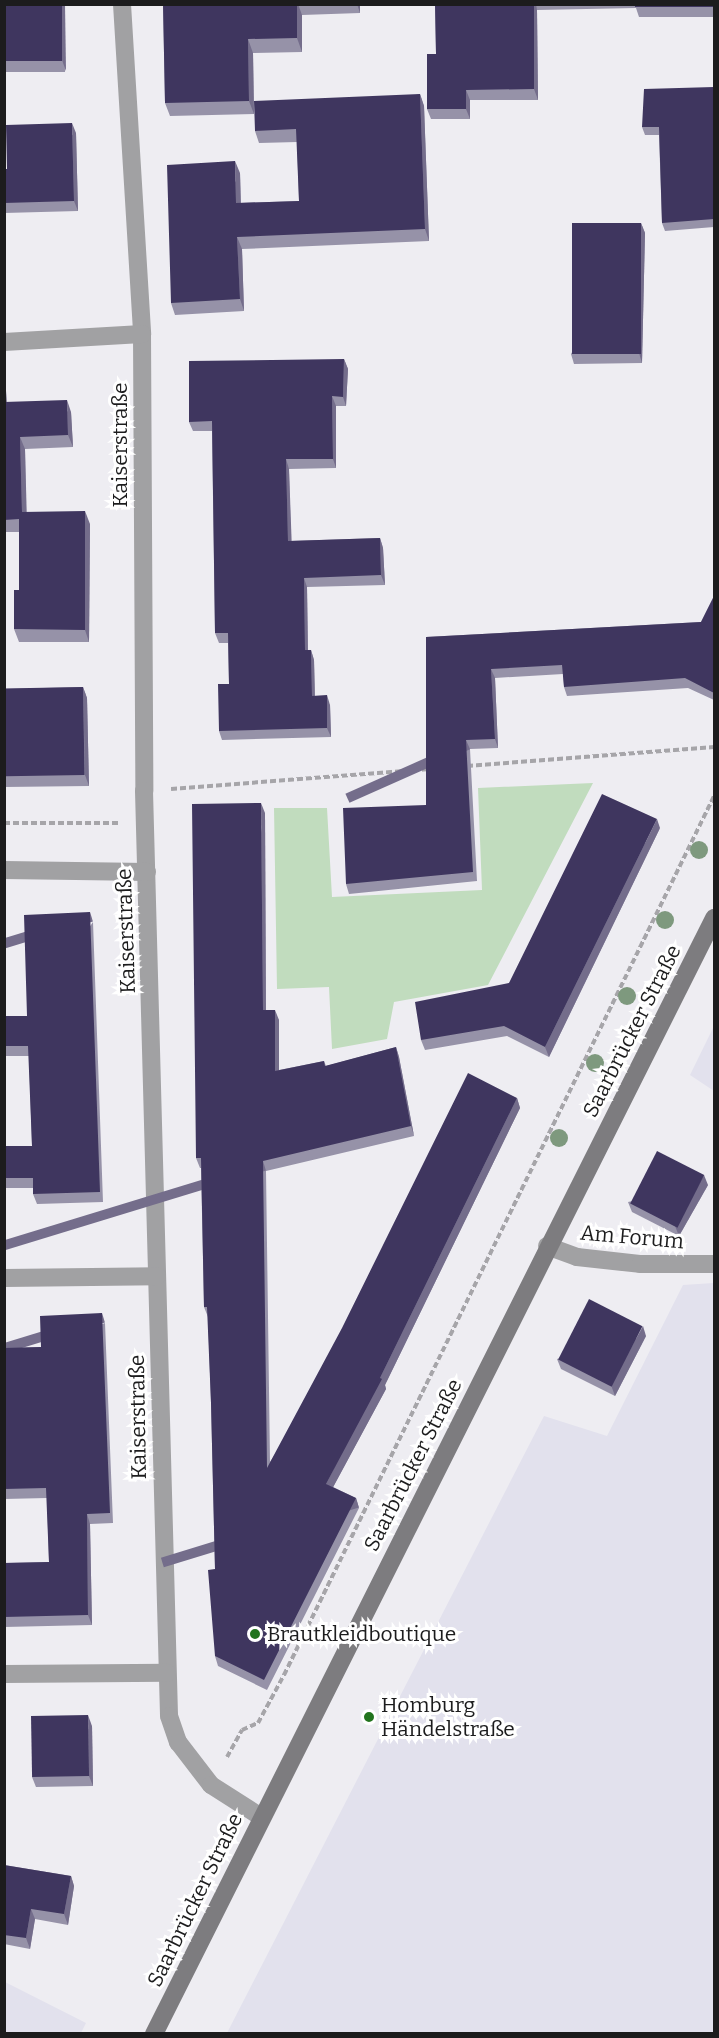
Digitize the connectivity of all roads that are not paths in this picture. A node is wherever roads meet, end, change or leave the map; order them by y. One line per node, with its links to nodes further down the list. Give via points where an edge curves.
1 (122, 4): 2 (street, Kaiserstraße)
2 (142, 334): 3 (street); 5 (street, Kaiserstraße)
3 (4, 342)
4 (4, 870): 5 (street)
5 (147, 872): 9 (street, Kaiserstraße)
6 (714, 918): 7 (main road, Saarbrücker Straße)
7 (547, 1246): 8 (street, Am Forum, via 577,1257 640,1264); 13 (main road, Saarbrücker Straße)
8 (714, 1264)
9 (157, 1275): 10 (street); 11 (street, Kaiserstraße)
10 (4, 1278)
11 (166, 1673): 12 (street); 13 (street, Kaiserstraße, via 169,1716 178,1742 212,1785)
12 (4, 1674)
13 (261, 1817): 14 (main road, Saarbrücker Straße)
14 (154, 2034)

